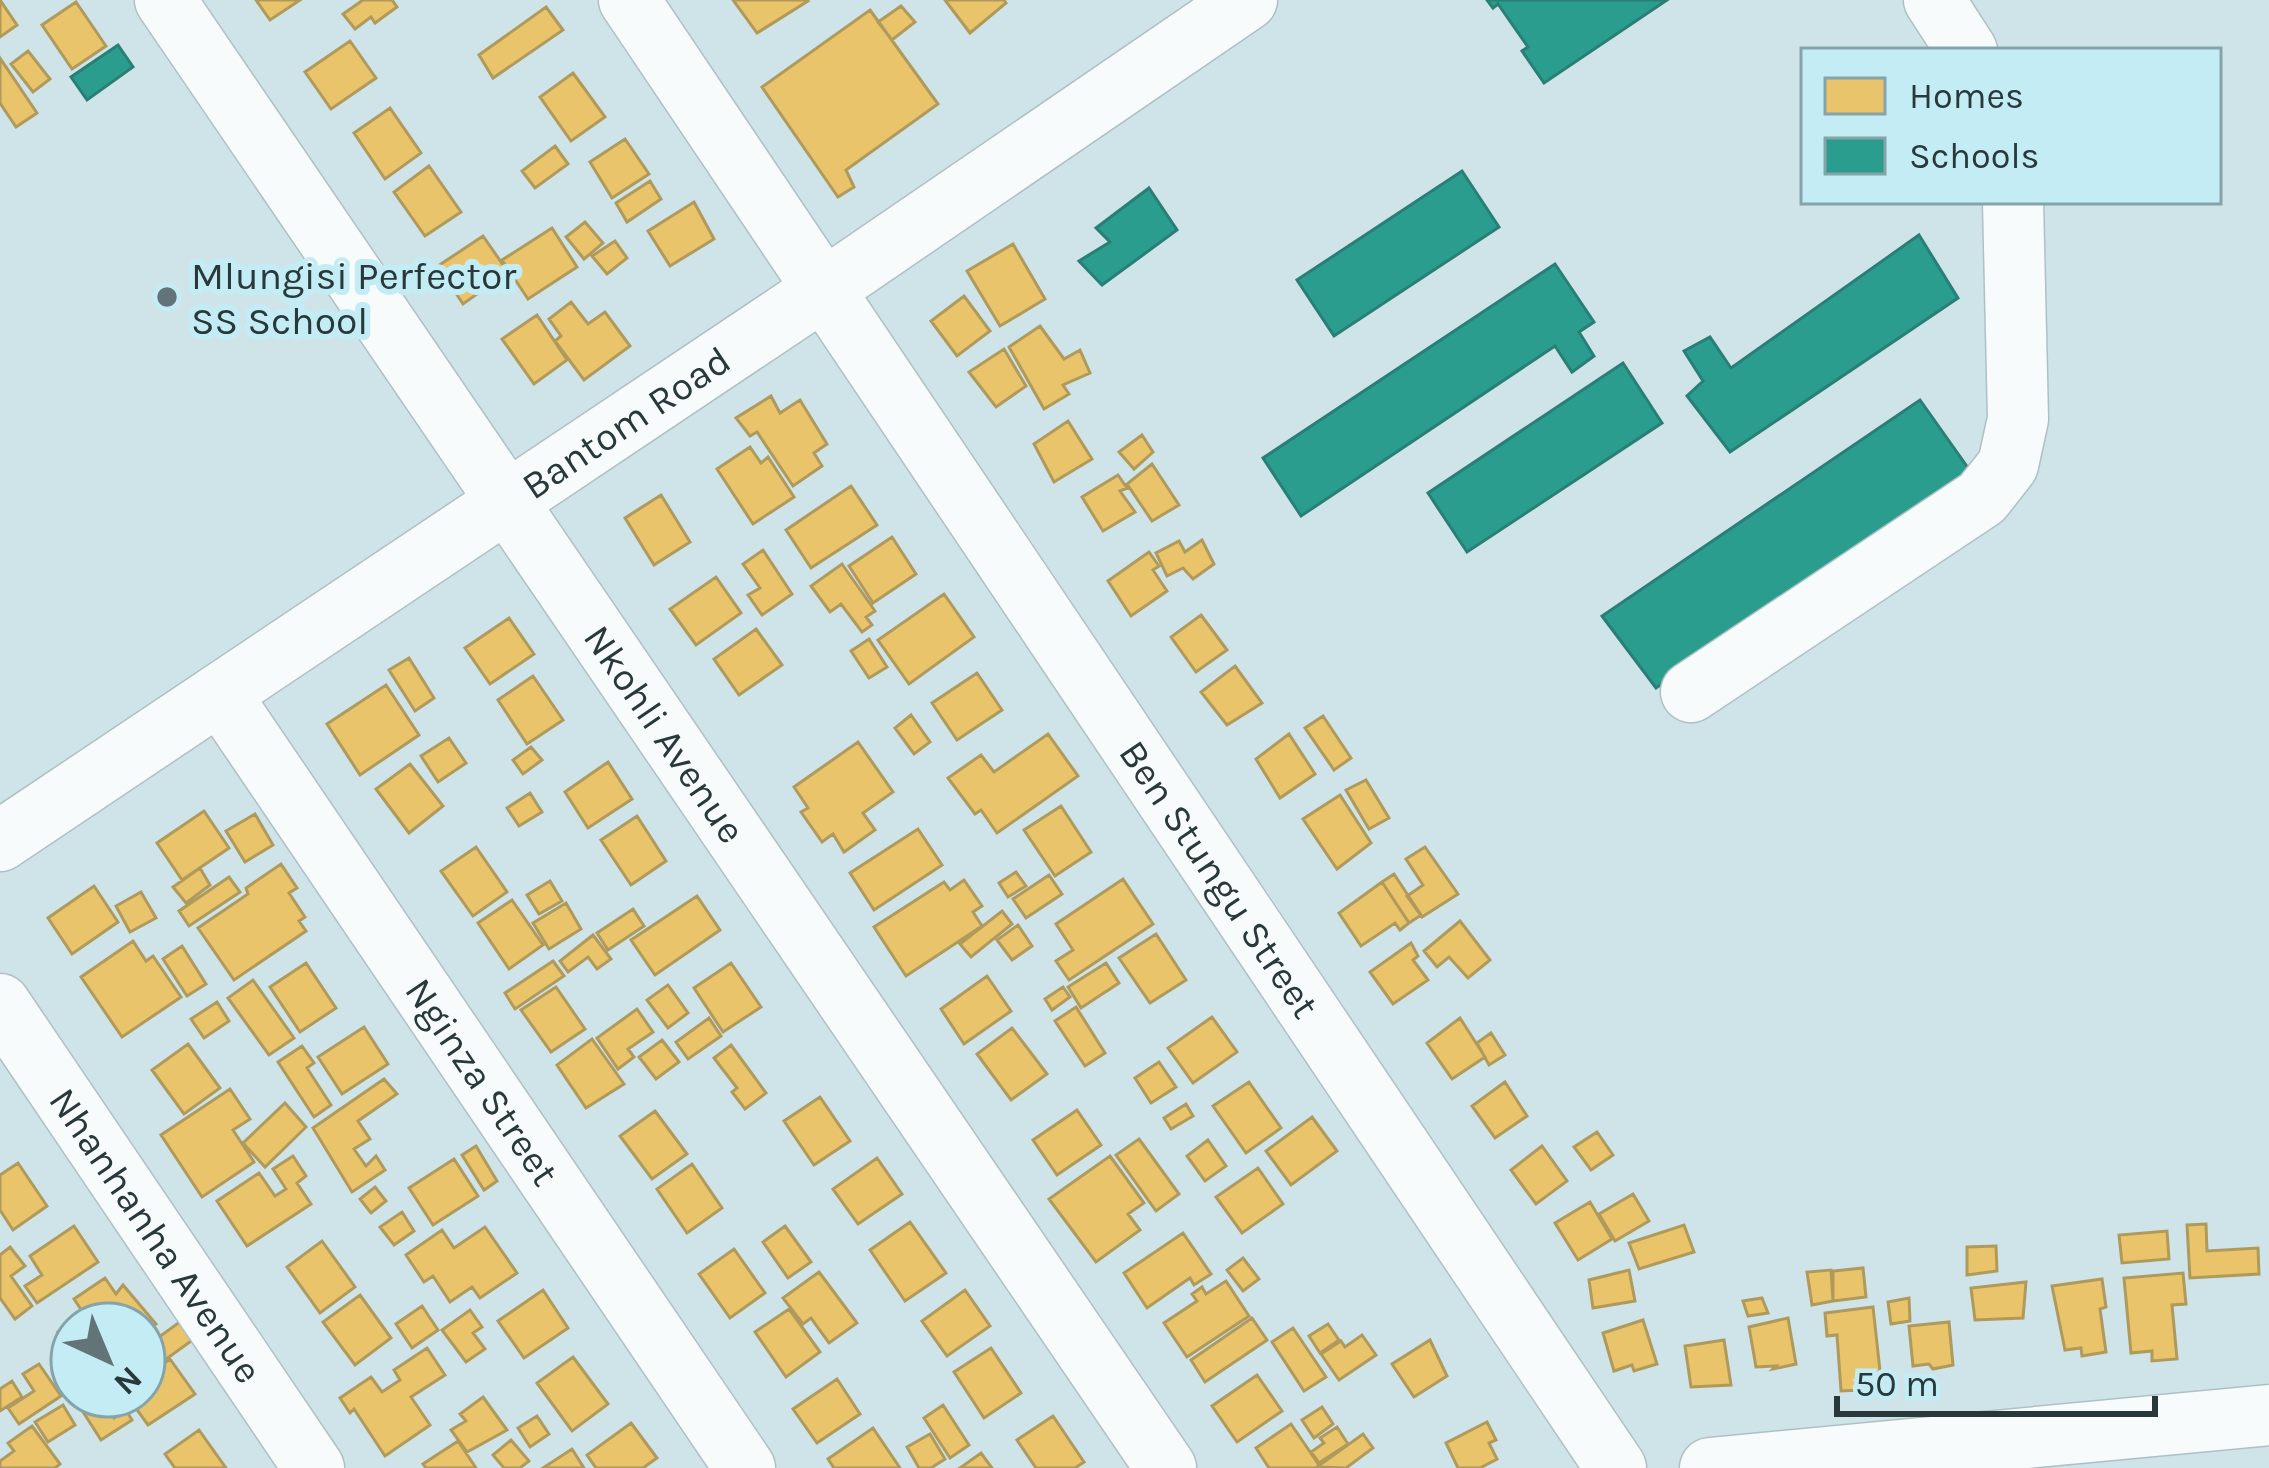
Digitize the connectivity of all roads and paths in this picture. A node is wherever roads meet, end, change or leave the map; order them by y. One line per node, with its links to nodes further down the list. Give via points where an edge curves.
1 (165, 0): 8 (street, Nkohli Avenue)
2 (629, 0): 7 (street, Ben Stungu Street)
3 (1247, 0): 7 (street, Bantom Road)
4 (1934, 0): 5 (street)
5 (1965, 48)
6 (2013, 204): 9 (street, via 2018,418 2008,465 1982,498)
7 (823, 290): 8 (street, Bantom Road); 17 (street, Ben Stungu Street)
8 (505, 502): 10 (street, Bantom Road); 16 (street, Nkohli Avenue)
9 (1691, 692)
10 (220, 694): 11 (street, Bantom Road); 15 (street, Nginza Street)
11 (0, 842)
12 (0, 1004): 14 (street, Nhanhanha Avenue)
13 (2269, 1415): 18 (street)
14 (314, 1468)
15 (745, 1468)
16 (1166, 1468)
17 (1616, 1468)
18 (1710, 1468)

